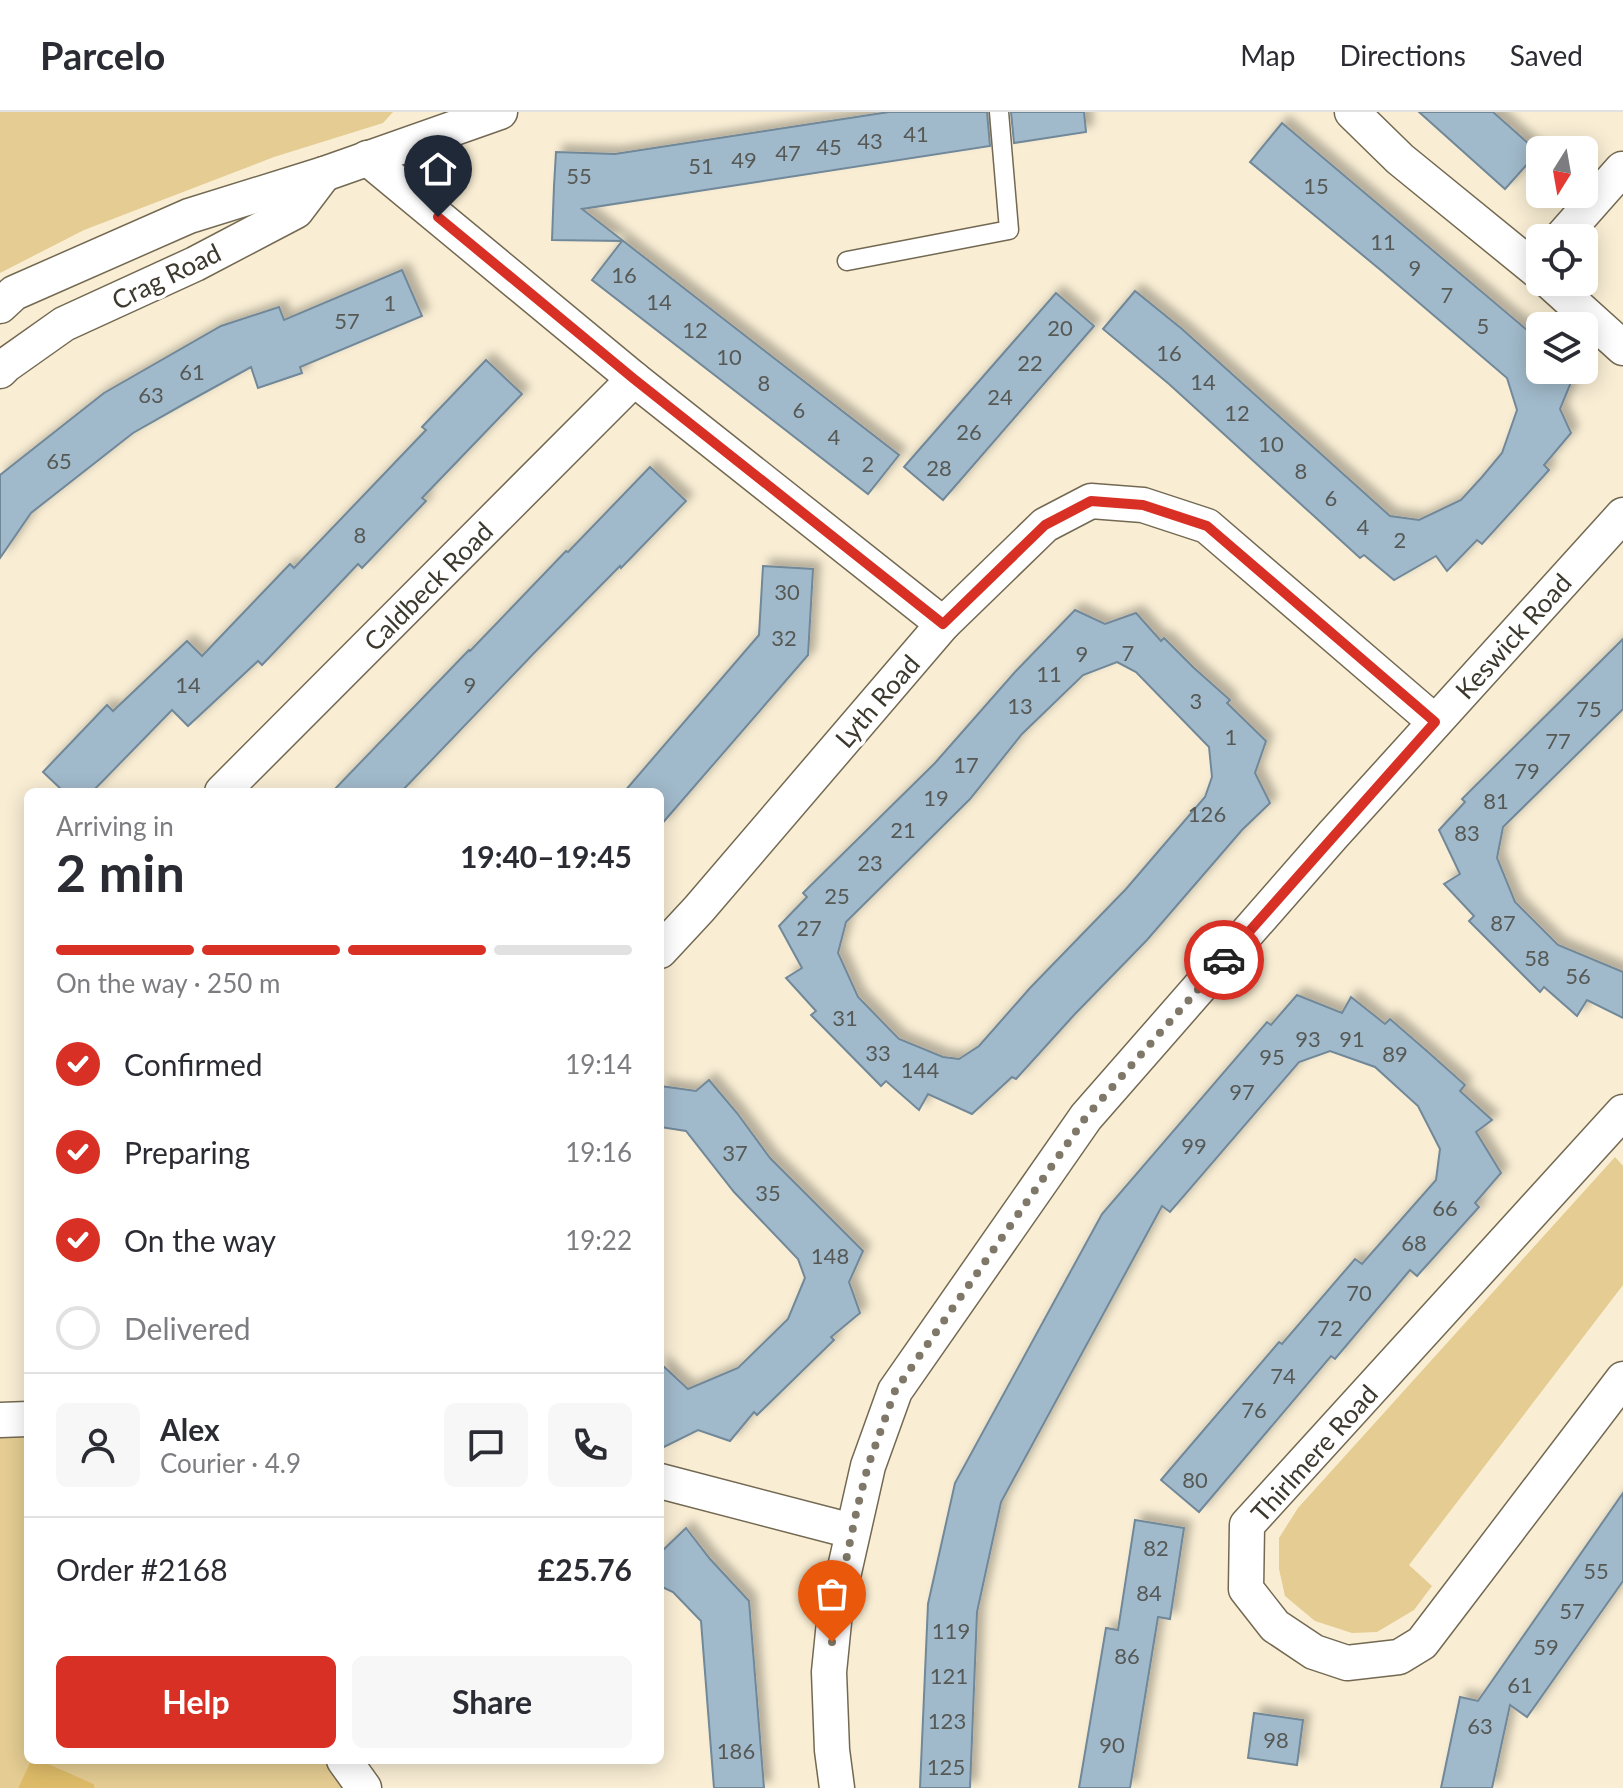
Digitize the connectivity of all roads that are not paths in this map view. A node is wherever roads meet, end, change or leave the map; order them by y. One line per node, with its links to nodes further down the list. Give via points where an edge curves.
1 (500, 112): 4 (street, Crag Road)
2 (999, 112): 9 (lane, via 1009,230)
3 (1352, 112): 8 (street, via 1400,159)
4 (367, 158): 6 (street, Crag Road); 14 (street)
5 (1622, 169): 7 (street)
6 (324, 174): 11 (street, Crag Road, via 189,216 14,293); 13 (street, Crag Road, via 296,211 64,324)
7 (1573, 224)
8 (1526, 259)
9 (847, 261)
10 (1568, 296): 12 (street)
11 (0, 306)
12 (1623, 348)
13 (0, 371)
14 (634, 379): 16 (street); 18 (street, Caldbeck Road)
15 (1623, 515): 17 (street, Keswick Road)
16 (943, 624): 17 (street, Lyth Road, via 1045,525 1091,501 1143,505 1207,526); 19 (street, Lyth Road)
17 (1435, 722): 25 (street, Keswick Road, via 1086,1117 895,1391)
18 (226, 788)
19 (664, 947)
20 (1623, 1112): 21 (street, Thirlmere Road, via 1247,1525 1246,1589 1275,1626 1314,1652 1347,1663 1399,1657 1422,1643)
21 (1623, 1379)
22 (24, 1419): 23 (street)
23 (0, 1420)
24 (664, 1482): 25 (street)
25 (852, 1531): 28 (street, Keswick Road, via 829,1672)
26 (347, 1764): 27 (street)
27 (364, 1788)
28 (837, 1788)

